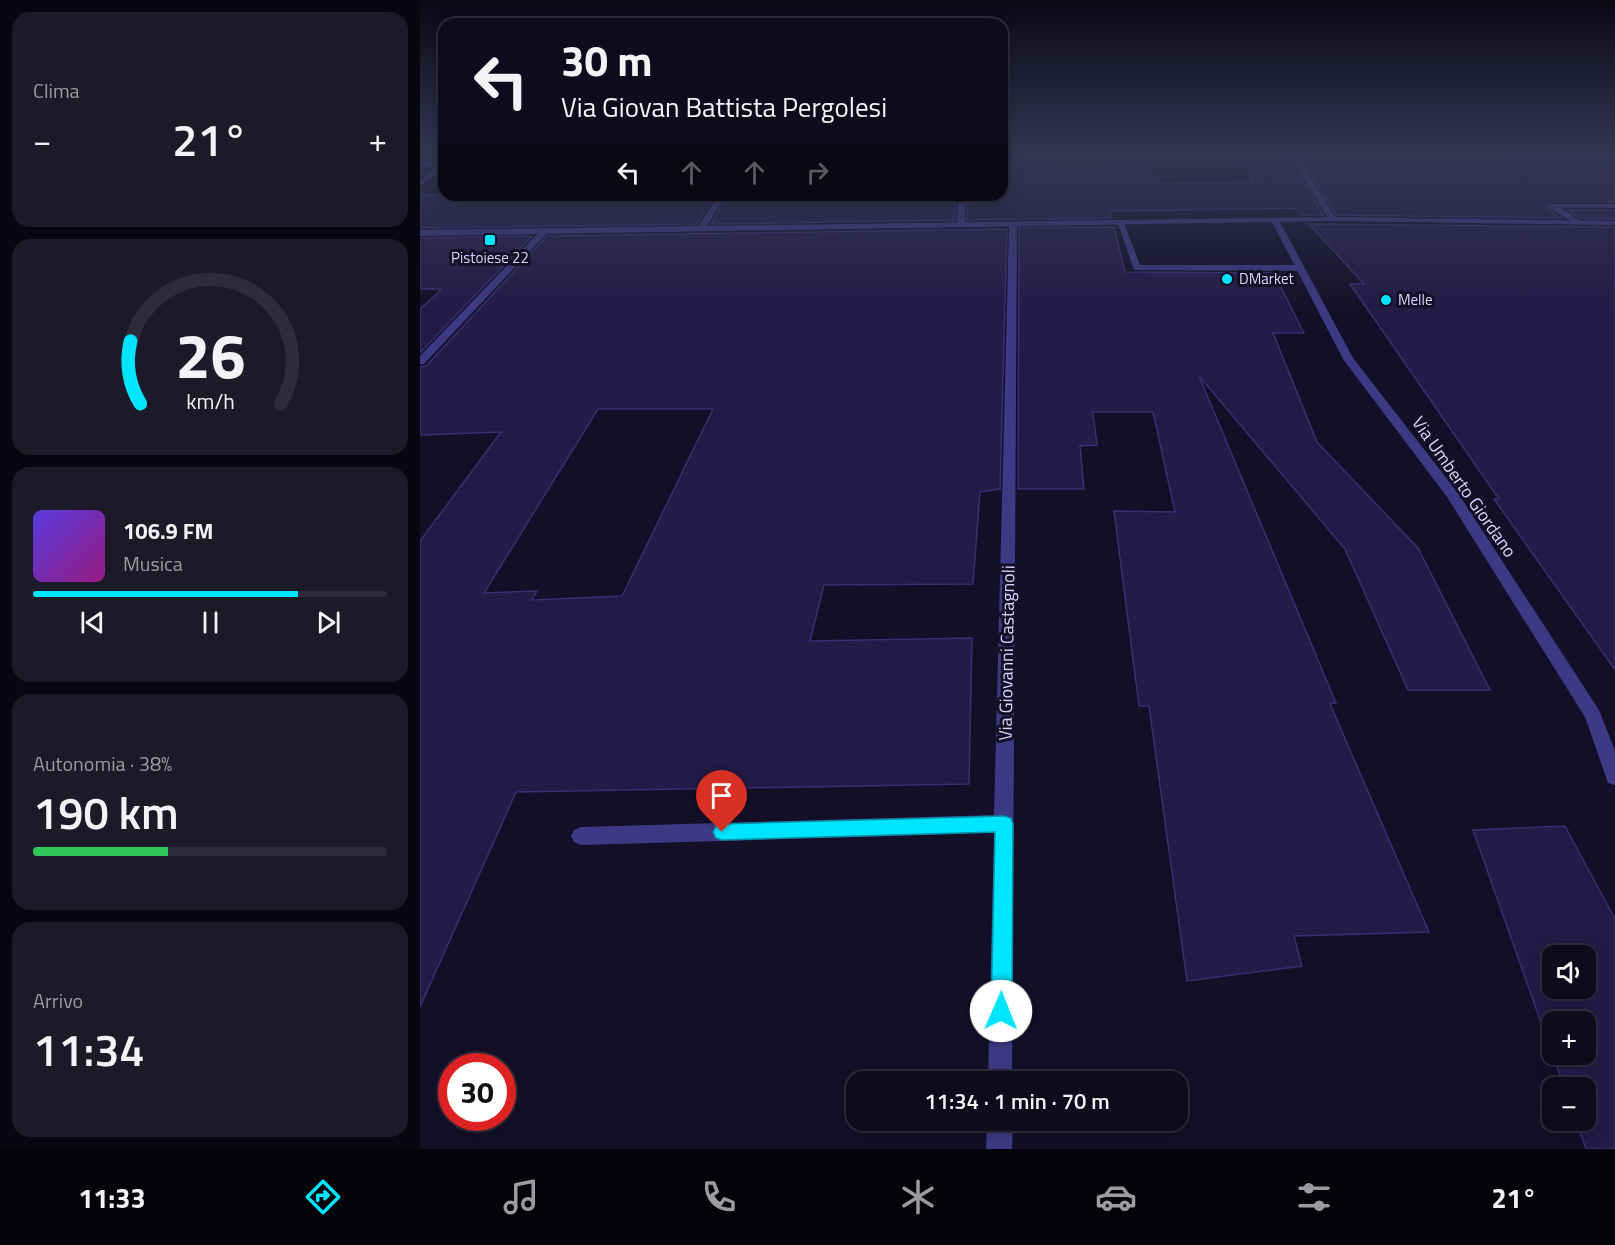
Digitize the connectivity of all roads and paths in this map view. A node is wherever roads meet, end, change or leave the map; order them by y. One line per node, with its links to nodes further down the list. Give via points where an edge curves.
1 (715, 206): 12 (street)
2 (962, 206): 10 (street)
3 (1324, 206): 5 (street)
4 (1615, 206): 7 (street, via 1552,206)
5 (1332, 219): 6 (street); 7 (street)
6 (1275, 220): 8 (street); 15 (street, Via Umberto Giordano)
7 (1576, 222): 9 (street)
8 (1120, 223): 11 (street); 15 (street, via 1137,268)
9 (1615, 223)
10 (961, 225): 11 (street); 12 (street)
11 (1013, 225): 18 (street, Via Giovanni Castagnoli)
12 (702, 227): 13 (street)
13 (545, 231): 14 (street); 16 (street)
14 (420, 233)
15 (1299, 268): 17 (street, Via Umberto Giordano, via 1348,359 1453,496 1593,715)
16 (420, 362)
17 (1615, 777)
18 (1004, 824): 19 (street); 20 (street, Via Giovanni Castagnoli)
19 (581, 836)
20 (1000, 1071)
21 (1000, 1131): 22 (street)
22 (999, 1149)

